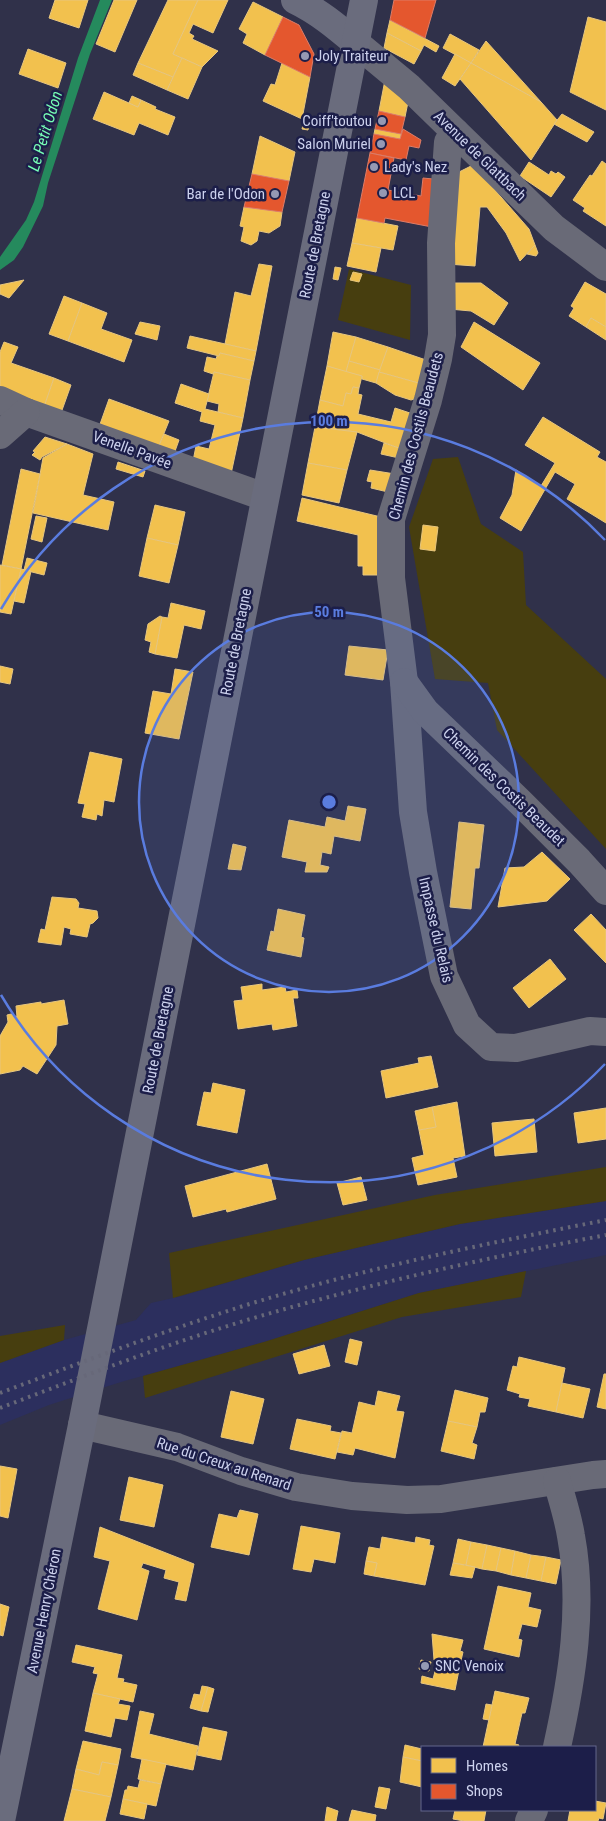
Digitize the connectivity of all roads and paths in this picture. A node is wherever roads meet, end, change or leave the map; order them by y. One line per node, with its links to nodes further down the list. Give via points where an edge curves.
1 (295, 0): 3 (main road)
2 (364, 0): 3 (main road, Route de Bretagne)
3 (356, 43): 4 (street, Avenue de Glattbach, via 409,87); 9 (main road, Route de Bretagne)
4 (455, 132): 5 (street, Avenue de Glattbach, via 554,228); 10 (street, Chemin des Costils Beaudets, via 448,142 441,243 442,335 437,366 391,520 391,578)
5 (606, 267)
6 (0, 400): 7 (street, Venelle Pavée)
7 (26, 412): 8 (street); 9 (street, Venelle Pavée)
8 (0, 435)
9 (265, 497): 13 (main road, Route de Bretagne)
10 (404, 682): 11 (street, Chemin des Costis Beaudet, via 425,711); 12 (street, Impasse du Relais, via 413,812 423,872 444,976 467,1025 491,1047 516,1048 590,1031)
11 (606, 891)
12 (606, 1032)
13 (84, 1412): 15 (street, Rue du Creux au Renard, via 241,1471 296,1487 352,1496 441,1499); 17 (main road, Avenue Henry Chéron)
14 (606, 1474): 15 (street, Rue du Creux au Renard)
15 (557, 1480): 16 (street, via 571,1536 577,1613 573,1664)
16 (557, 1746)
17 (1, 1821)

